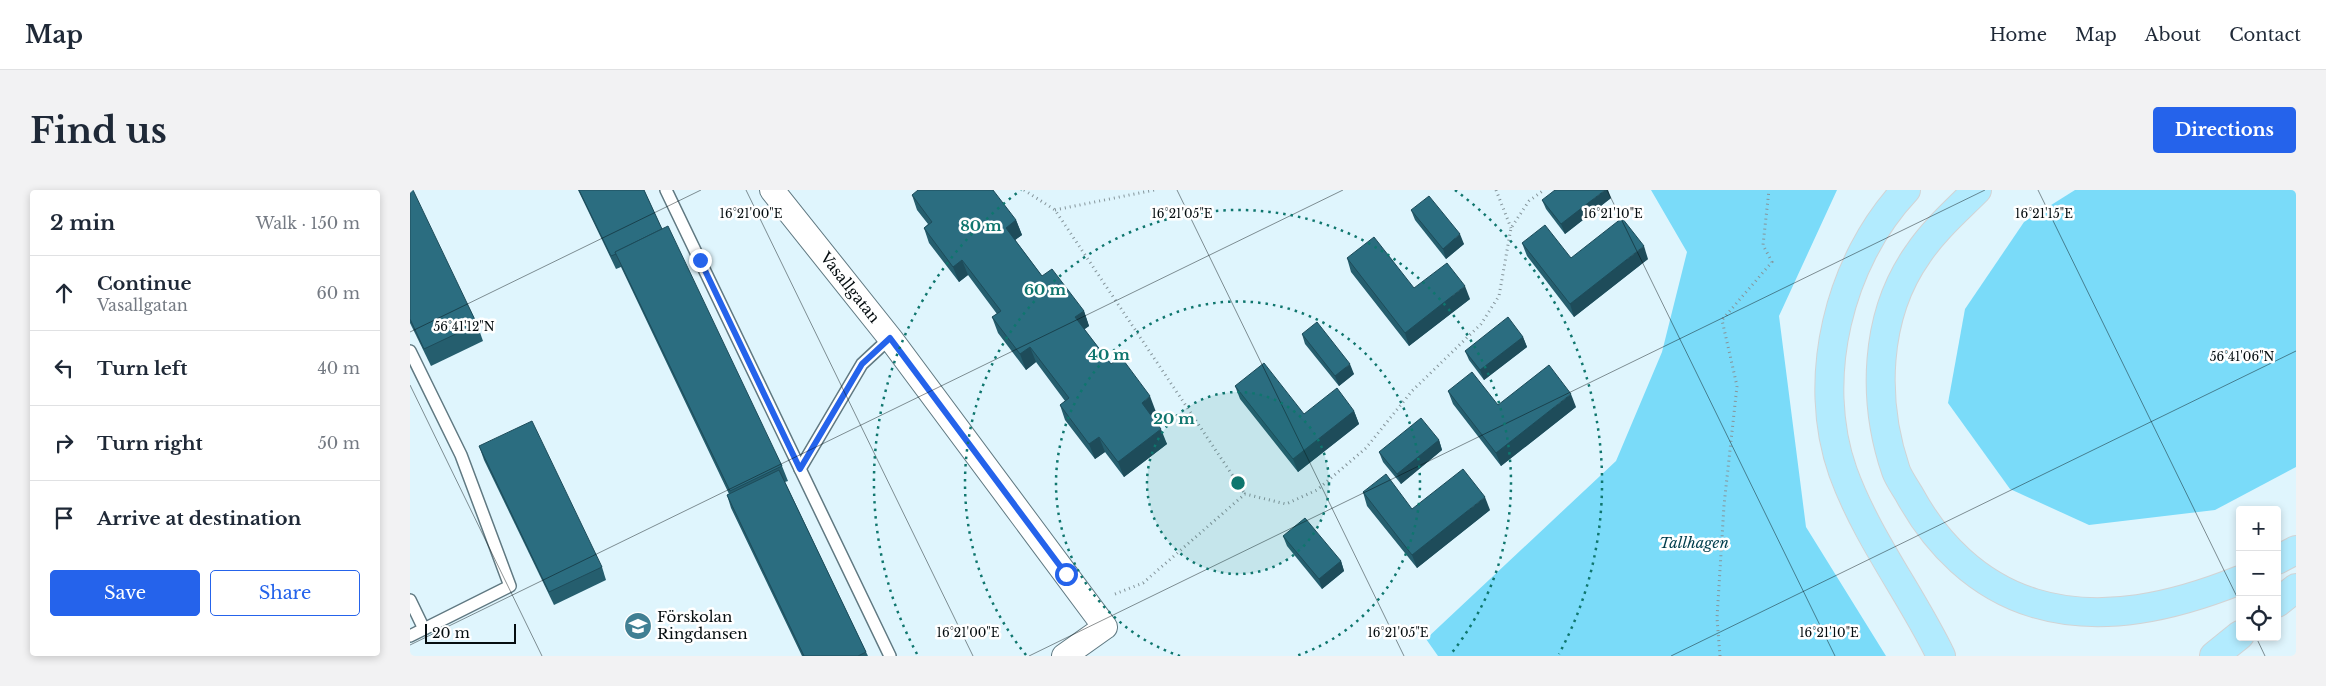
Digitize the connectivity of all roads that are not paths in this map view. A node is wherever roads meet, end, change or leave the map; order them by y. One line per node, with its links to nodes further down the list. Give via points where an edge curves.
1 (666, 190): 7 (lane)
2 (772, 190): 5 (street, Vasallgatan)
3 (1906, 190): 19 (main road, via 1888,209 1844,297 1833,349 1830,385 1833,429 1843,472 1858,506)
4 (1977, 190): 10 (main road, via 1918,254 1902,282 1888,318 1880,358 1887,439 1897,473 1917,510 1963,565 1994,587 2034,603 2071,610 2114,612 2157,607 2206,594)
5 (890, 338): 7 (lane, via 862,364); 18 (street, Vasallgatan, via 1105,627)
6 (410, 351): 14 (lane, via 461,455 510,586)
7 (800, 469): 17 (lane)
8 (2296, 550): 9 (main road)
9 (2281, 558)
10 (2236, 582)
11 (2296, 588): 13 (main road)
12 (410, 600): 14 (lane)
13 (2281, 600)
14 (424, 629): 15 (lane)
15 (410, 636)
16 (2236, 638): 20 (main road)
17 (890, 656)
18 (1064, 656)
19 (1942, 656)
20 (2214, 656)

